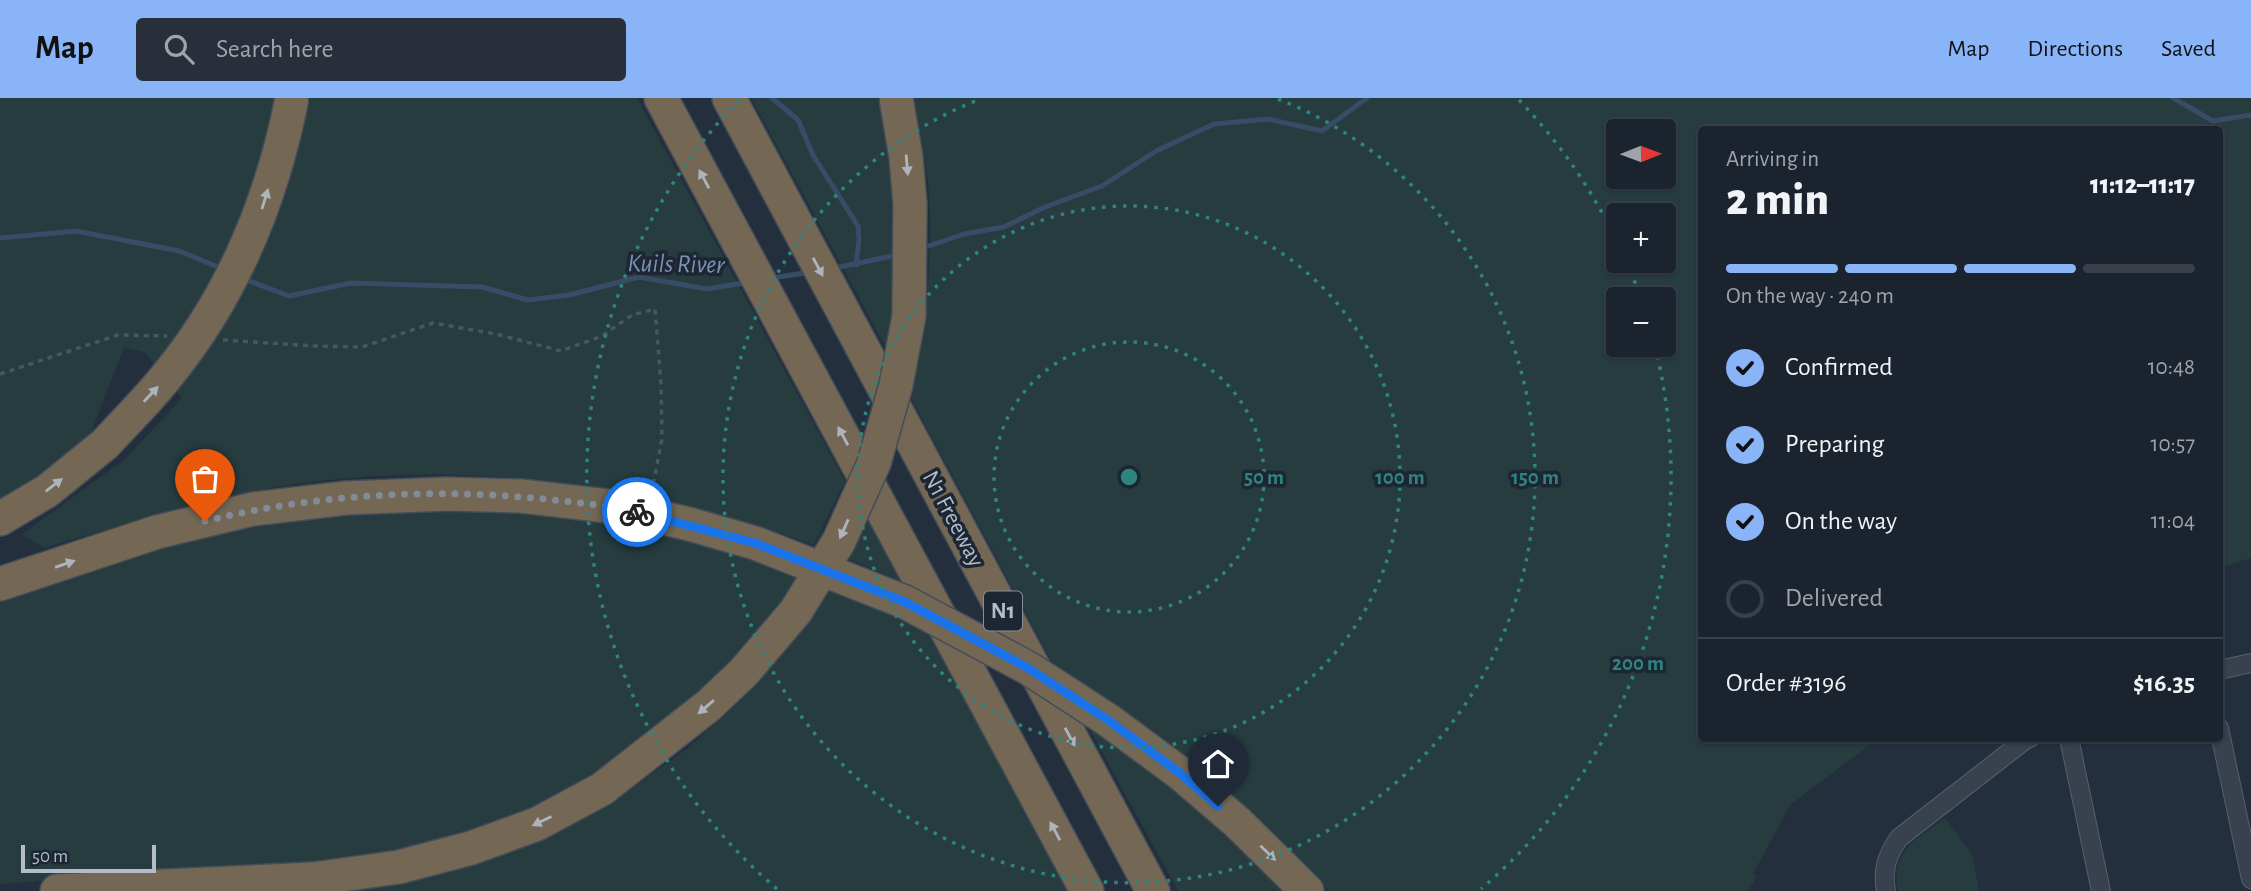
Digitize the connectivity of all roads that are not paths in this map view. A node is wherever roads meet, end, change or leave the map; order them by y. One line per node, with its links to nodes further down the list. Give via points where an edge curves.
1 (292, 98): 5 (highway, one-way to 1, bridge, via 47,491 105,444 166,377 206,321 237,270 260,213)
2 (661, 98): 14 (highway, N1, one-way to 2)
3 (729, 98): 15 (highway, N1 Freeway / N1, one-way to 15)
4 (896, 98): 13 (highway, one-way to 13, bridge, via 910,204 909,316 896,386 874,463 839,541 796,611 744,672 602,789 537,824 471,848 399,867 313,879)
5 (0, 519)
6 (0, 584): 16 (highway, one-way to 16, bridge, via 158,532 253,509 346,498 447,494 521,496 616,507 755,543 905,602 1028,668 1181,774)
7 (2251, 663): 8 (street)
8 (2223, 669)
9 (2022, 742): 17 (street, via 1899,838 1885,866)
10 (2070, 742): 18 (street)
11 (2222, 742): 12 (street)
12 (2251, 879)
13 (57, 891)
14 (1087, 891)
15 (1153, 891)
16 (1307, 891)
17 (1886, 891)
18 (2101, 891)

